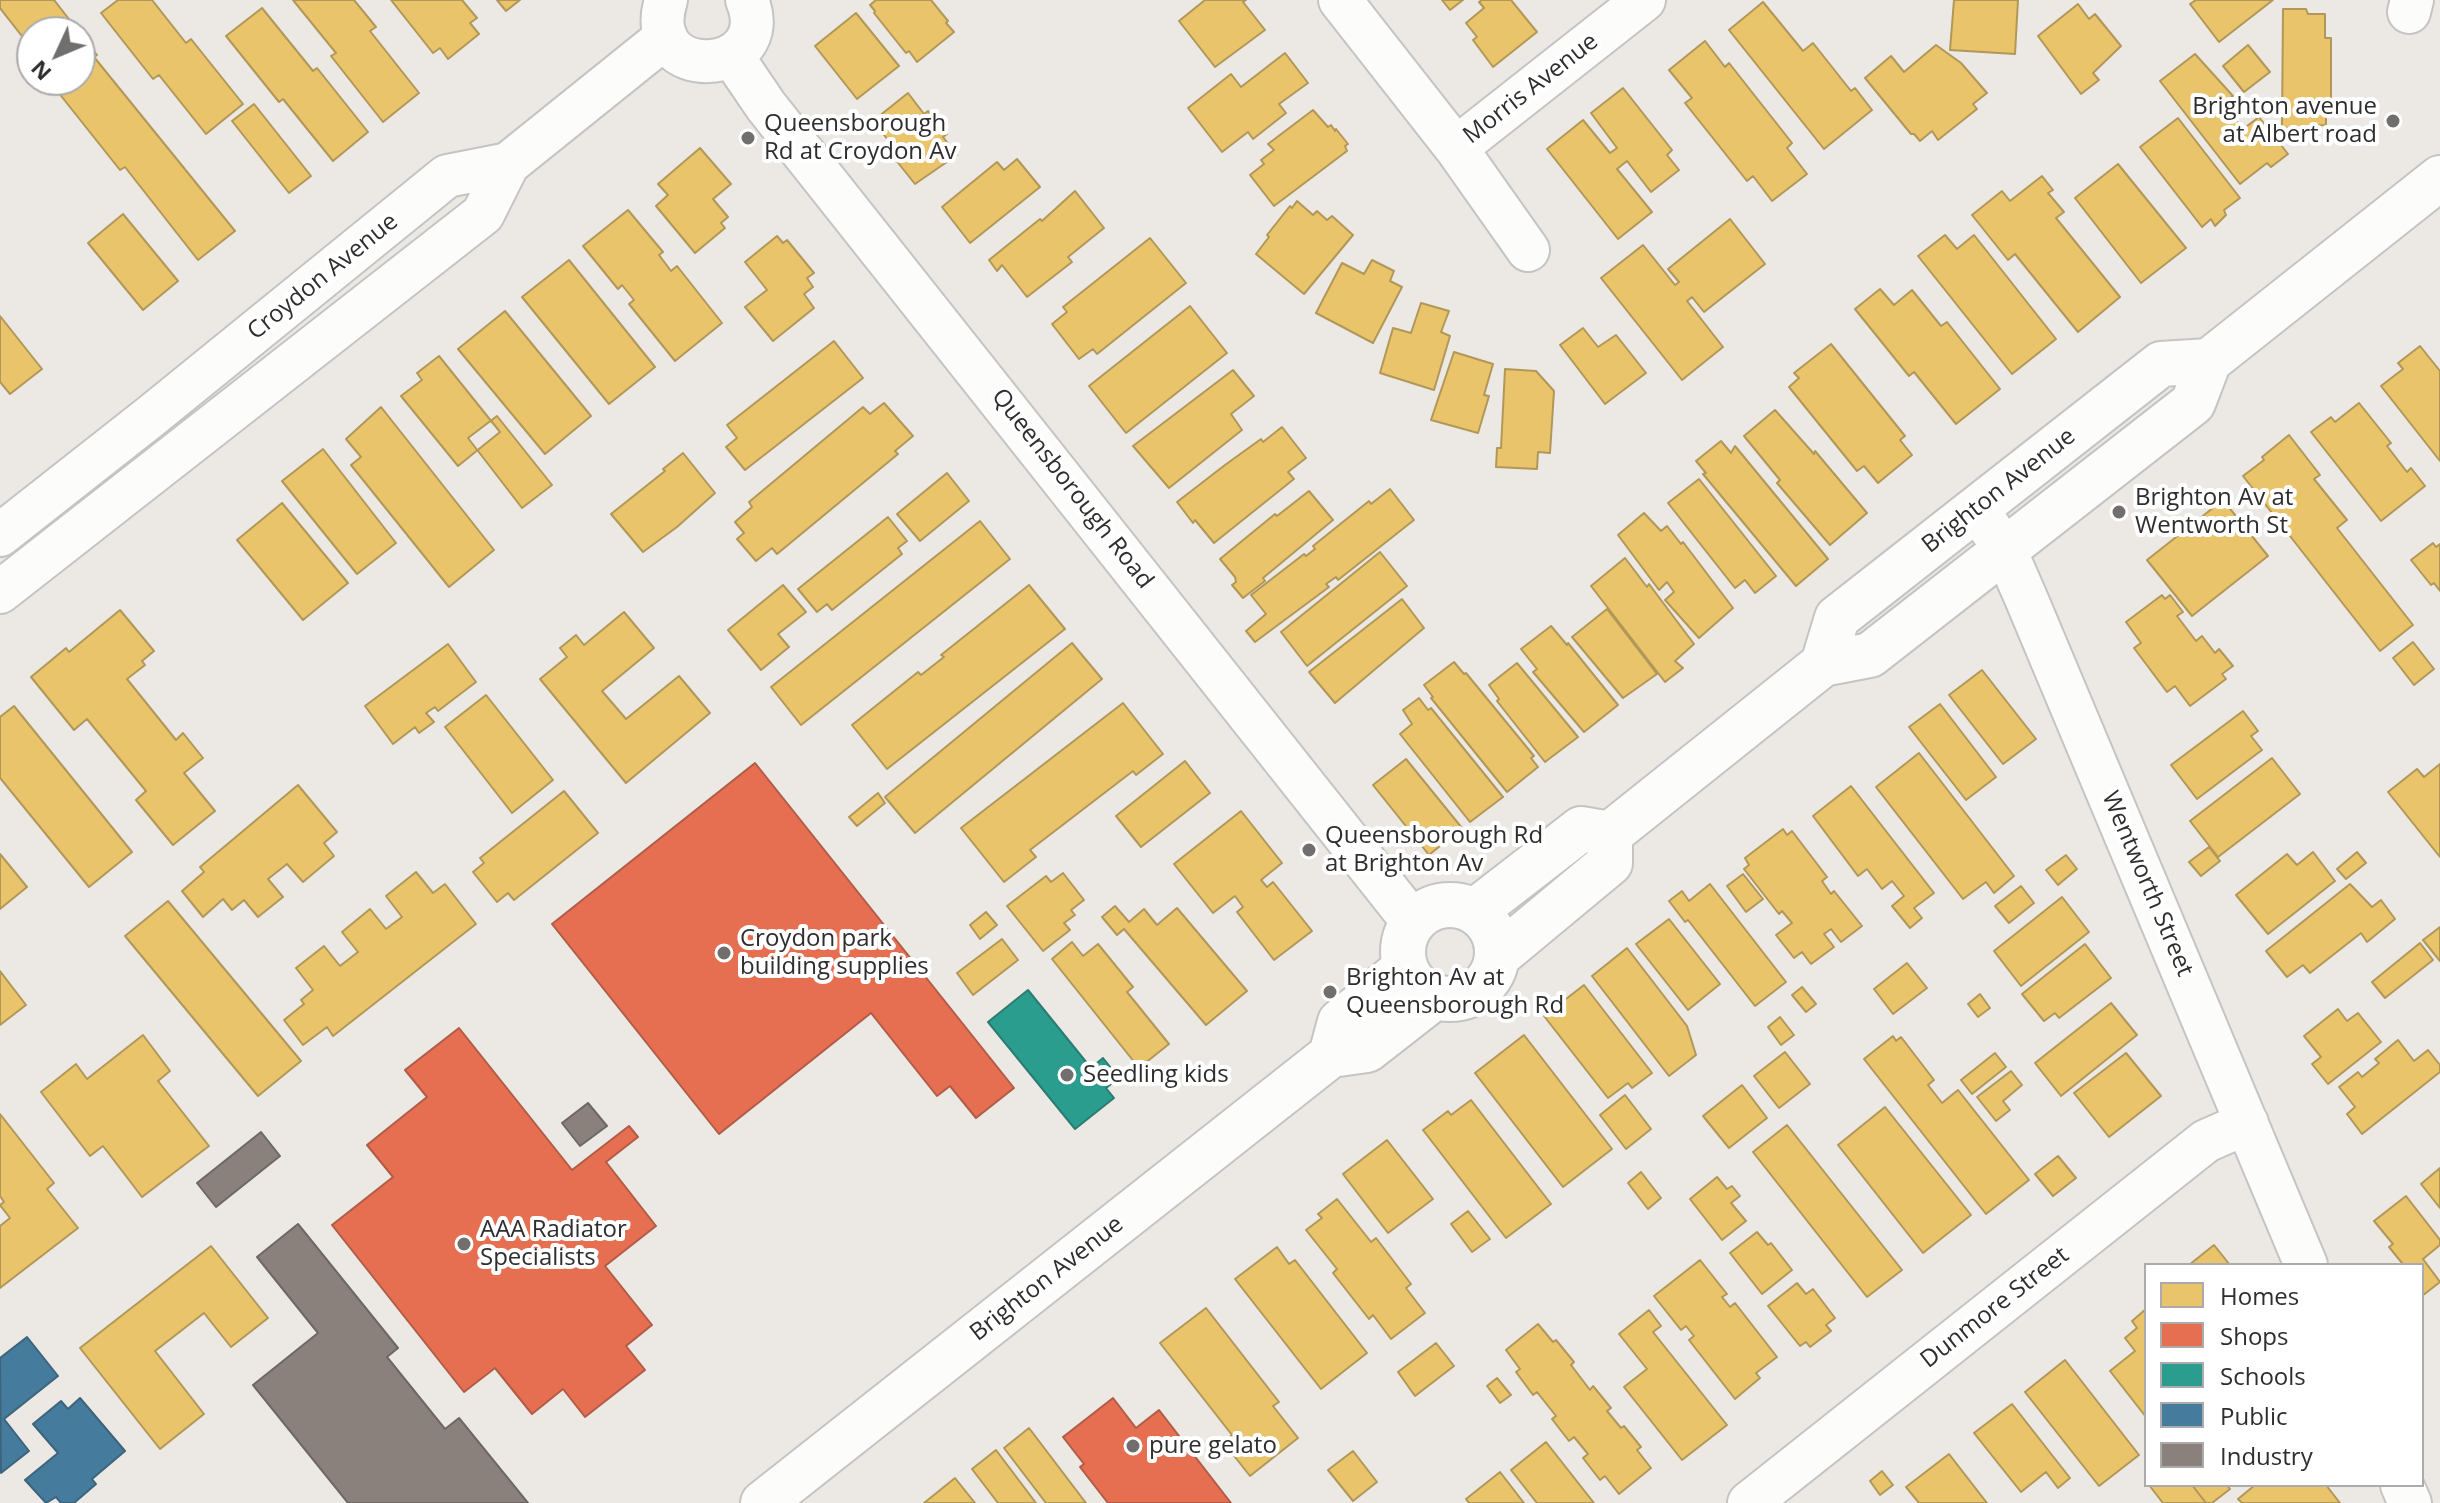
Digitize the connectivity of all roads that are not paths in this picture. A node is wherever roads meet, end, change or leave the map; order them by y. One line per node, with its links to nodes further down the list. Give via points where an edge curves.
1 (1340, 0): 6 (street, Morris Avenue)
2 (1644, 0): 6 (street, Morris Avenue)
3 (750, 1): 5 (street, via 751,26)
4 (666, 18): 5 (street, via 673,48 695,62); 7 (street, Croydon Avenue)
5 (732, 56): 20 (street, Queensborough Road, via 766,106)
6 (1456, 148): 9 (street, Morris Avenue)
7 (508, 164): 11 (street, Croydon Avenue, via 447,176); 12 (street, Croydon Avenue, via 483,214)
8 (2440, 178): 10 (main road)
9 (1528, 250)
10 (2209, 361): 13 (main road, Brighton Avenue, via 2161,364); 15 (main road, Brighton Avenue, via 2193,403)
11 (150, 417): 12 (street); 14 (street, Croydon Avenue)
12 (176, 452): 16 (street, Croydon Avenue)
13 (1977, 509): 15 (street, Wentworth Street); 17 (main road, Brighton Avenue, via 1837,618)
14 (0, 535)
15 (2005, 550): 17 (main road, Brighton Avenue, via 1870,655); 23 (street, Wentworth Street)
16 (0, 592)
17 (1823, 664): 18 (main road, Brighton Avenue)
18 (1610, 834): 19 (main road, via 1581,829); 21 (main road, via 1610,863)
19 (1475, 911): 20 (main road, via 1435,907); 21 (main road, via 1493,930)
20 (1413, 922): 22 (main road, via 1403,944)
21 (1498, 956): 22 (main road, via 1495,970 1477,992 1464,998)
22 (1420, 983): 25 (main road, Brighton Avenue, via 1367,1050 1331,1055)
23 (2247, 1123): 24 (street, Wentworth Street); 26 (street, Dunmore Street, via 2206,1141)
24 (2305, 1263)
25 (763, 1503)
26 (1749, 1503)

